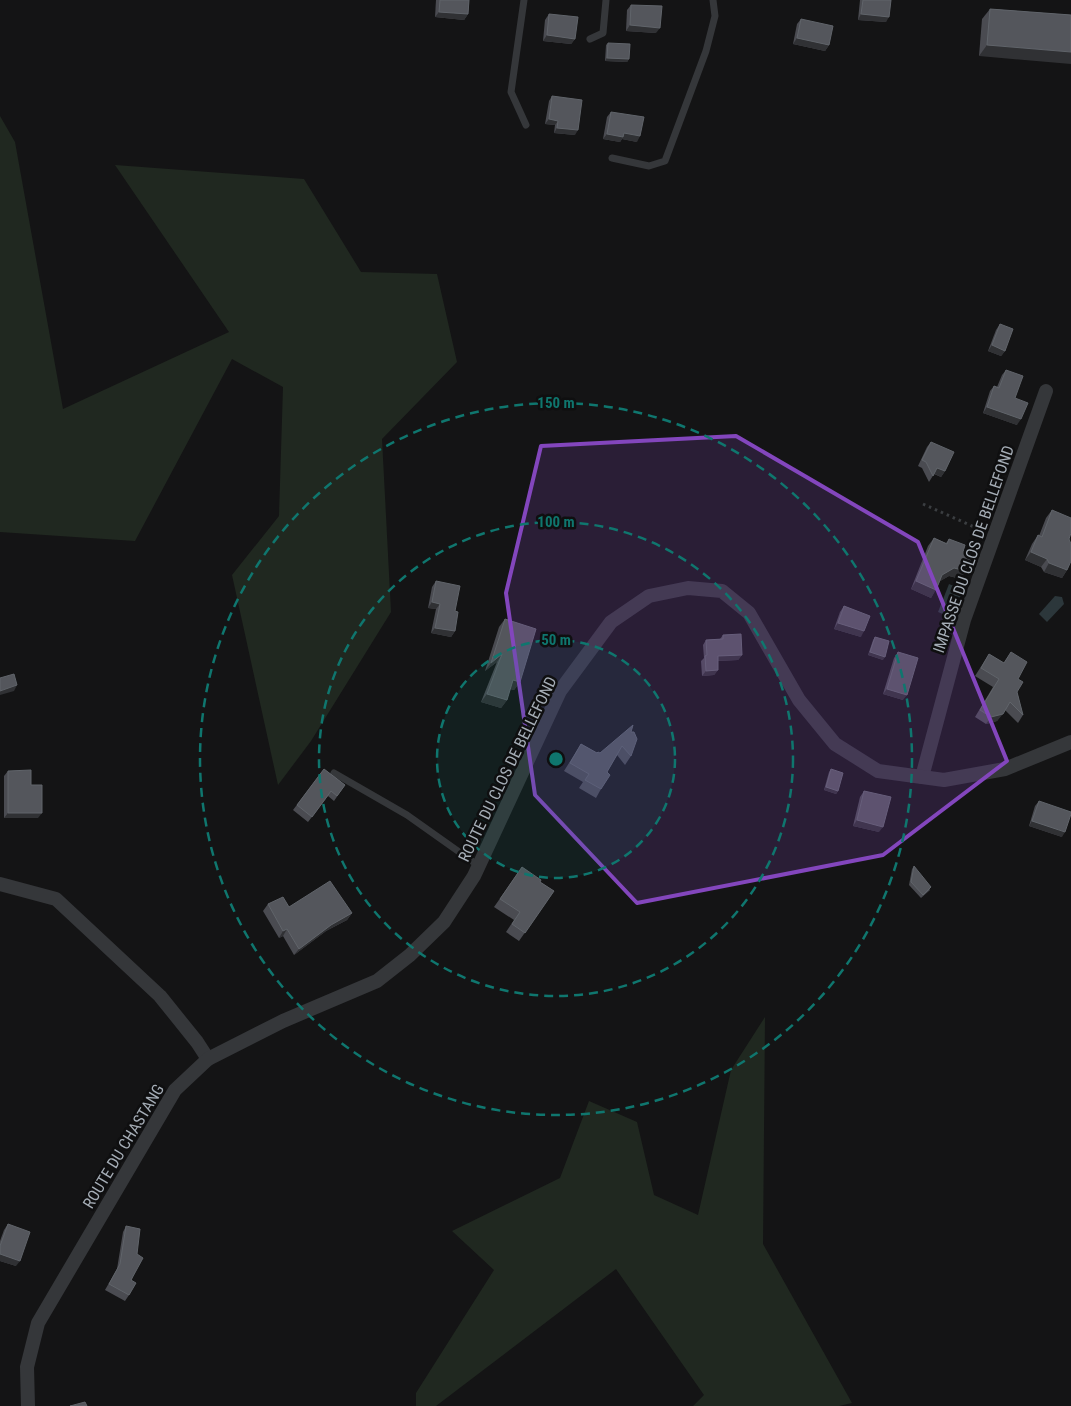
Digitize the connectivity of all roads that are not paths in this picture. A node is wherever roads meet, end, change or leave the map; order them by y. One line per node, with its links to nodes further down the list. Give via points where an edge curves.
1 (524, 0): 5 (lane, via 511,92)
2 (606, 0): 4 (lane, via 603,33)
3 (713, 0): 6 (lane, via 714,16 706,51 665,161 649,166)
4 (590, 39)
5 (526, 125)
6 (612, 158)
7 (1046, 391): 10 (street, IMPASSE DU CLOS DE BELLEFOND, via 964,620)
8 (1071, 742): 10 (street, ROUTE DU CLOS DE BELLEFOND, via 1005,769 944,780)
9 (334, 773): 11 (lane, via 407,815)
10 (922, 777): 11 (street, ROUTE DU CLOS DE BELLEFOND, via 878,771 834,744 799,700 749,613 722,591 688,588 649,596 611,622 560,691)
11 (479, 866): 13 (street, ROUTE DU CLOS DE BELLEFOND, via 444,922 377,981 282,1021)
12 (0, 884): 13 (street, via 56,898 160,996)
13 (208, 1058): 14 (street, ROUTE DU CHASTANG, via 175,1090 38,1324 27,1367)
14 (28, 1406)

